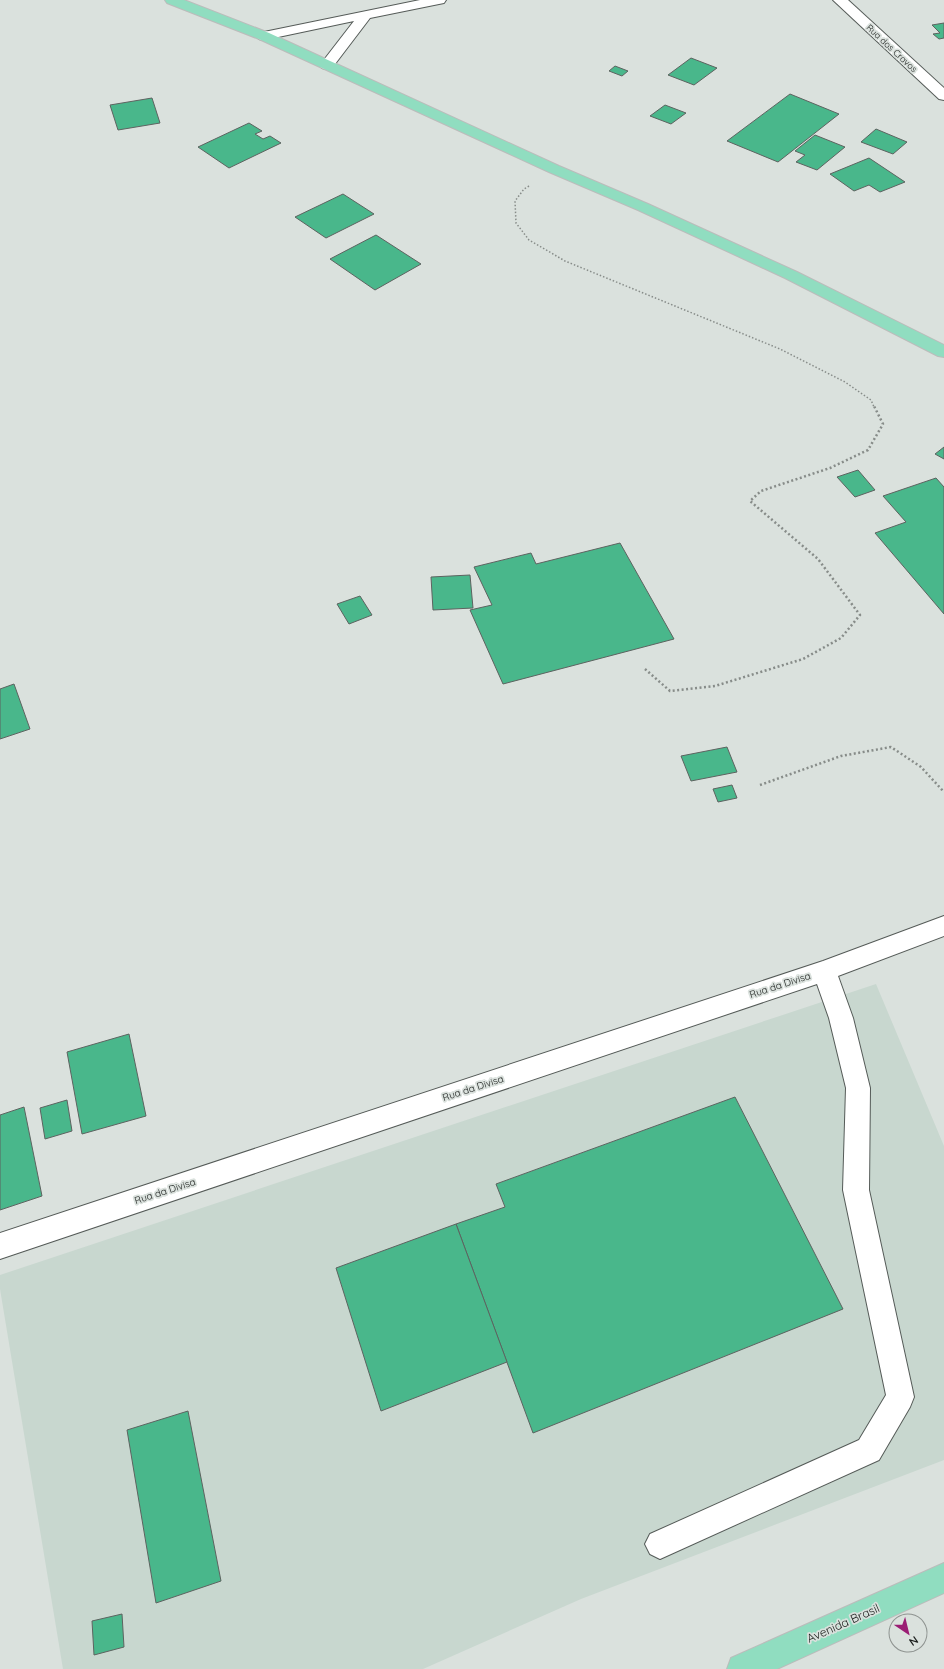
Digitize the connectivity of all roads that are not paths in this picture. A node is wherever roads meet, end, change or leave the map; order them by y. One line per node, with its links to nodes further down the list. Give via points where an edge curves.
1 (172, 0): 5 (main road)
2 (439, 0): 4 (street)
3 (840, 0): 7 (street, Rua dos Cravos)
4 (365, 16): 5 (street); 6 (street)
5 (264, 36): 6 (main road)
6 (327, 65): 8 (main road, via 791,275)
7 (944, 96)
8 (944, 352)
9 (944, 926): 10 (street, Rua da Divisa)
10 (824, 971): 11 (street, Rua da Divisa); 12 (street, via 841,1018 858,1088 856,1190 900,1397 869,1450)
11 (0, 1246)
12 (660, 1544)
13 (944, 1578): 14 (main road, Avenida Brasil)
14 (742, 1669)

